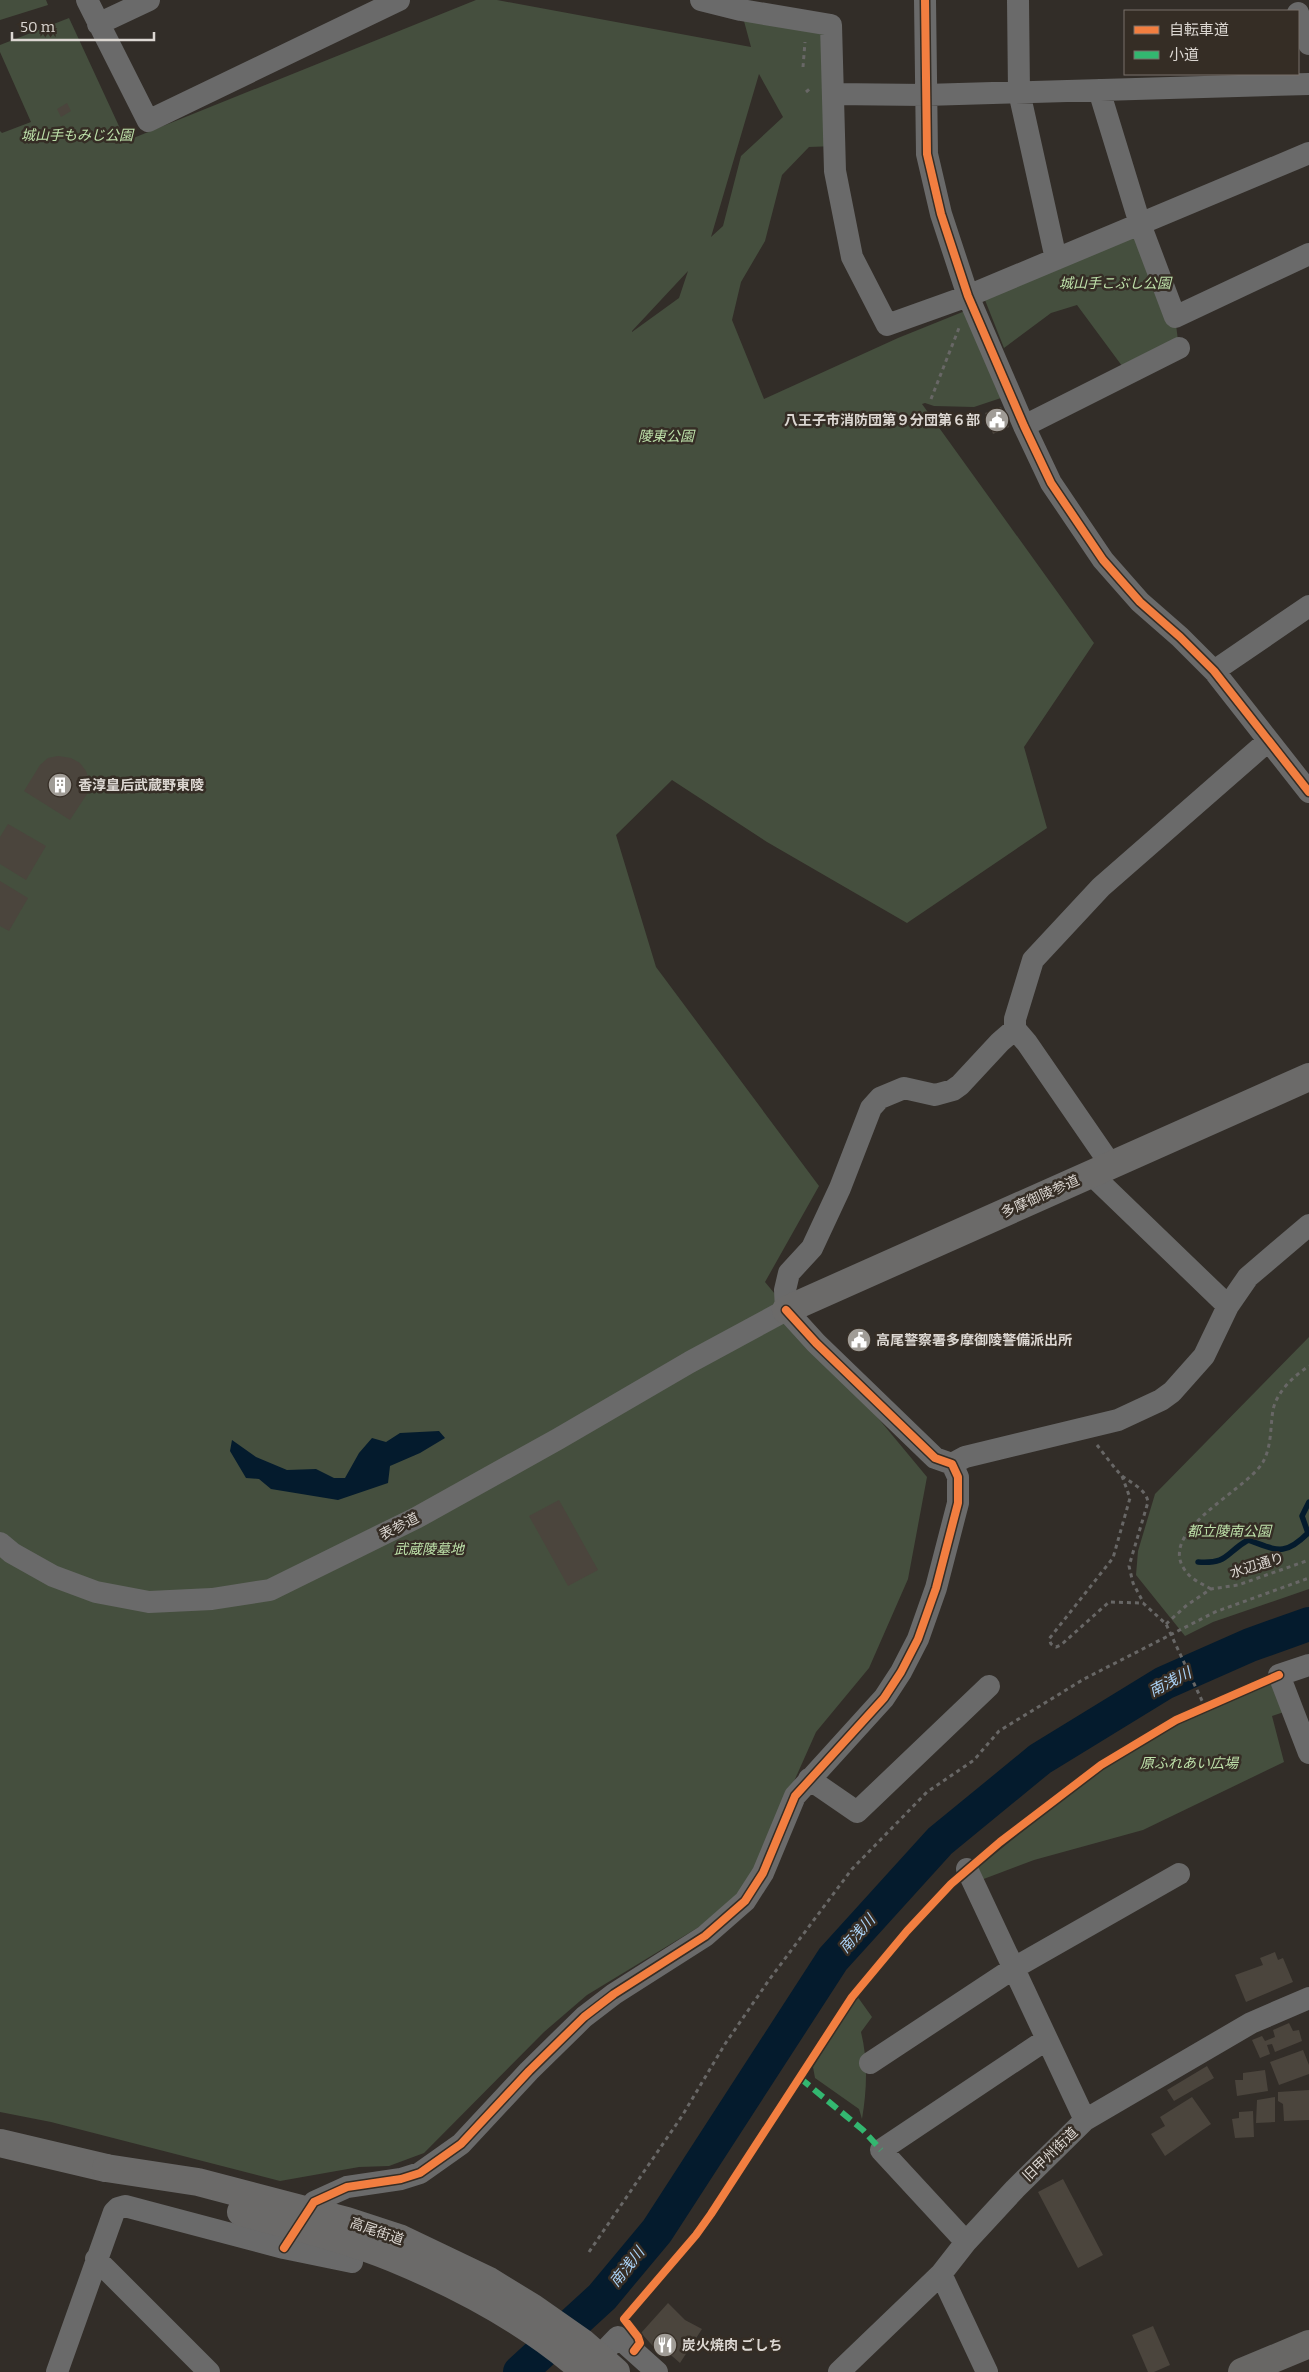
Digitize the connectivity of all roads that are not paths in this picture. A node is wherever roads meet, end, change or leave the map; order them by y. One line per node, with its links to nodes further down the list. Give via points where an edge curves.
1 (87, 0): 9 (street)
2 (149, 0): 9 (street)
3 (399, 0): 9 (street, via 148,121)
4 (701, 0): 7 (street)
5 (925, 0): 15 (street)
6 (1018, 0): 13 (street)
7 (741, 5): 14 (street, via 831,25)
8 (1299, 17): 10 (street)
9 (98, 24)
10 (1309, 44)
11 (1309, 84): 12 (street)
12 (1099, 90): 13 (street); 17 (street)
13 (1019, 92): 15 (street); 19 (street)
14 (833, 94): 15 (street); 20 (street, via 835,171 852,257 887,325)
15 (925, 95): 20 (street, via 926,154 940,214)
16 (1309, 153): 17 (street)
17 (1140, 224): 18 (street, via 1175,317); 19 (street)
18 (1309, 254)
19 (1056, 259): 20 (street)
20 (968, 296): 22 (street)
21 (1179, 348): 22 (street)
22 (1024, 426): 24 (street, via 1051,483 1103,560 1140,602)
23 (1309, 606): 24 (street)
24 (1214, 671): 25 (street)
25 (1268, 741): 26 (street); 27 (street, via 1101,887 1033,960 1015,1019)
26 (1309, 792)
27 (1015, 1029): 29 (street, via 1027,1043); 32 (street, via 953,1090 935,1095 904,1088 880,1098 871,1108 840,1188 812,1248 789,1273)
28 (1309, 1077): 29 (main road, 多摩御陵参道)
29 (1101, 1169): 31 (street, via 1163,1241); 32 (main road, 多摩御陵参道)
30 (1309, 1224): 31 (street, via 1248,1277)
31 (1228, 1306): 33 (street, via 1204,1356 1172,1392 1160,1400 1118,1420 965,1457)
32 (779, 1314): 33 (street, via 816,1343 929,1453); 34 (street, 表参道, via 416,1518 270,1590 212,1599 149,1602 96,1592 53,1576)
33 (952, 1464): 38 (street, via 958,1477 958,1503 936,1588 918,1639 884,1698)
34 (0, 1543)
35 (1309, 1665): 37 (street, via 1279,1675)
36 (989, 1686): 38 (street, via 857,1812)
37 (1309, 1753)
38 (809, 1779): 49 (street, via 790,1807 758,1882 719,1926 584,2017 461,2144 439,2161 420,2173 348,2187 314,2202)
39 (967, 1868): 41 (street)
40 (1179, 1874): 41 (street)
41 (1014, 1968): 43 (street); 44 (street)
42 (1309, 1998): 45 (street, 旧甲州街道, via 1251,2023)
43 (1047, 2039): 45 (street); 48 (street, via 881,2150)
44 (870, 2063)
45 (1086, 2120): 48 (street, 旧甲州街道, via 1015,2188)
46 (0, 2143): 47 (main road, 高尾街道)
47 (106, 2168): 57 (main road, 高尾街道, bridge, via 194,2200 337,2239 392,2258 438,2278 520,2323); 58 (main road, 高尾街道, bridge, via 198,2182 347,2220 399,2238 489,2281 533,2308 583,2343)
48 (966, 2242): 52 (street, 旧甲州街道)
49 (284, 2248): 50 (street, via 125,2206 114,2212); 51 (street)
50 (96, 2259): 55 (street); 56 (street)
51 (352, 2262)
52 (940, 2274): 60 (street, 旧甲州街道); 61 (street)
53 (1309, 2344): 54 (highway)
54 (1269, 2367): 62 (highway)
55 (57, 2372)
56 (209, 2372)
57 (584, 2372): 59 (street, via 618,2337)
58 (616, 2372)
59 (657, 2372)
60 (839, 2372)
61 (987, 2372)
62 (1242, 2372)

